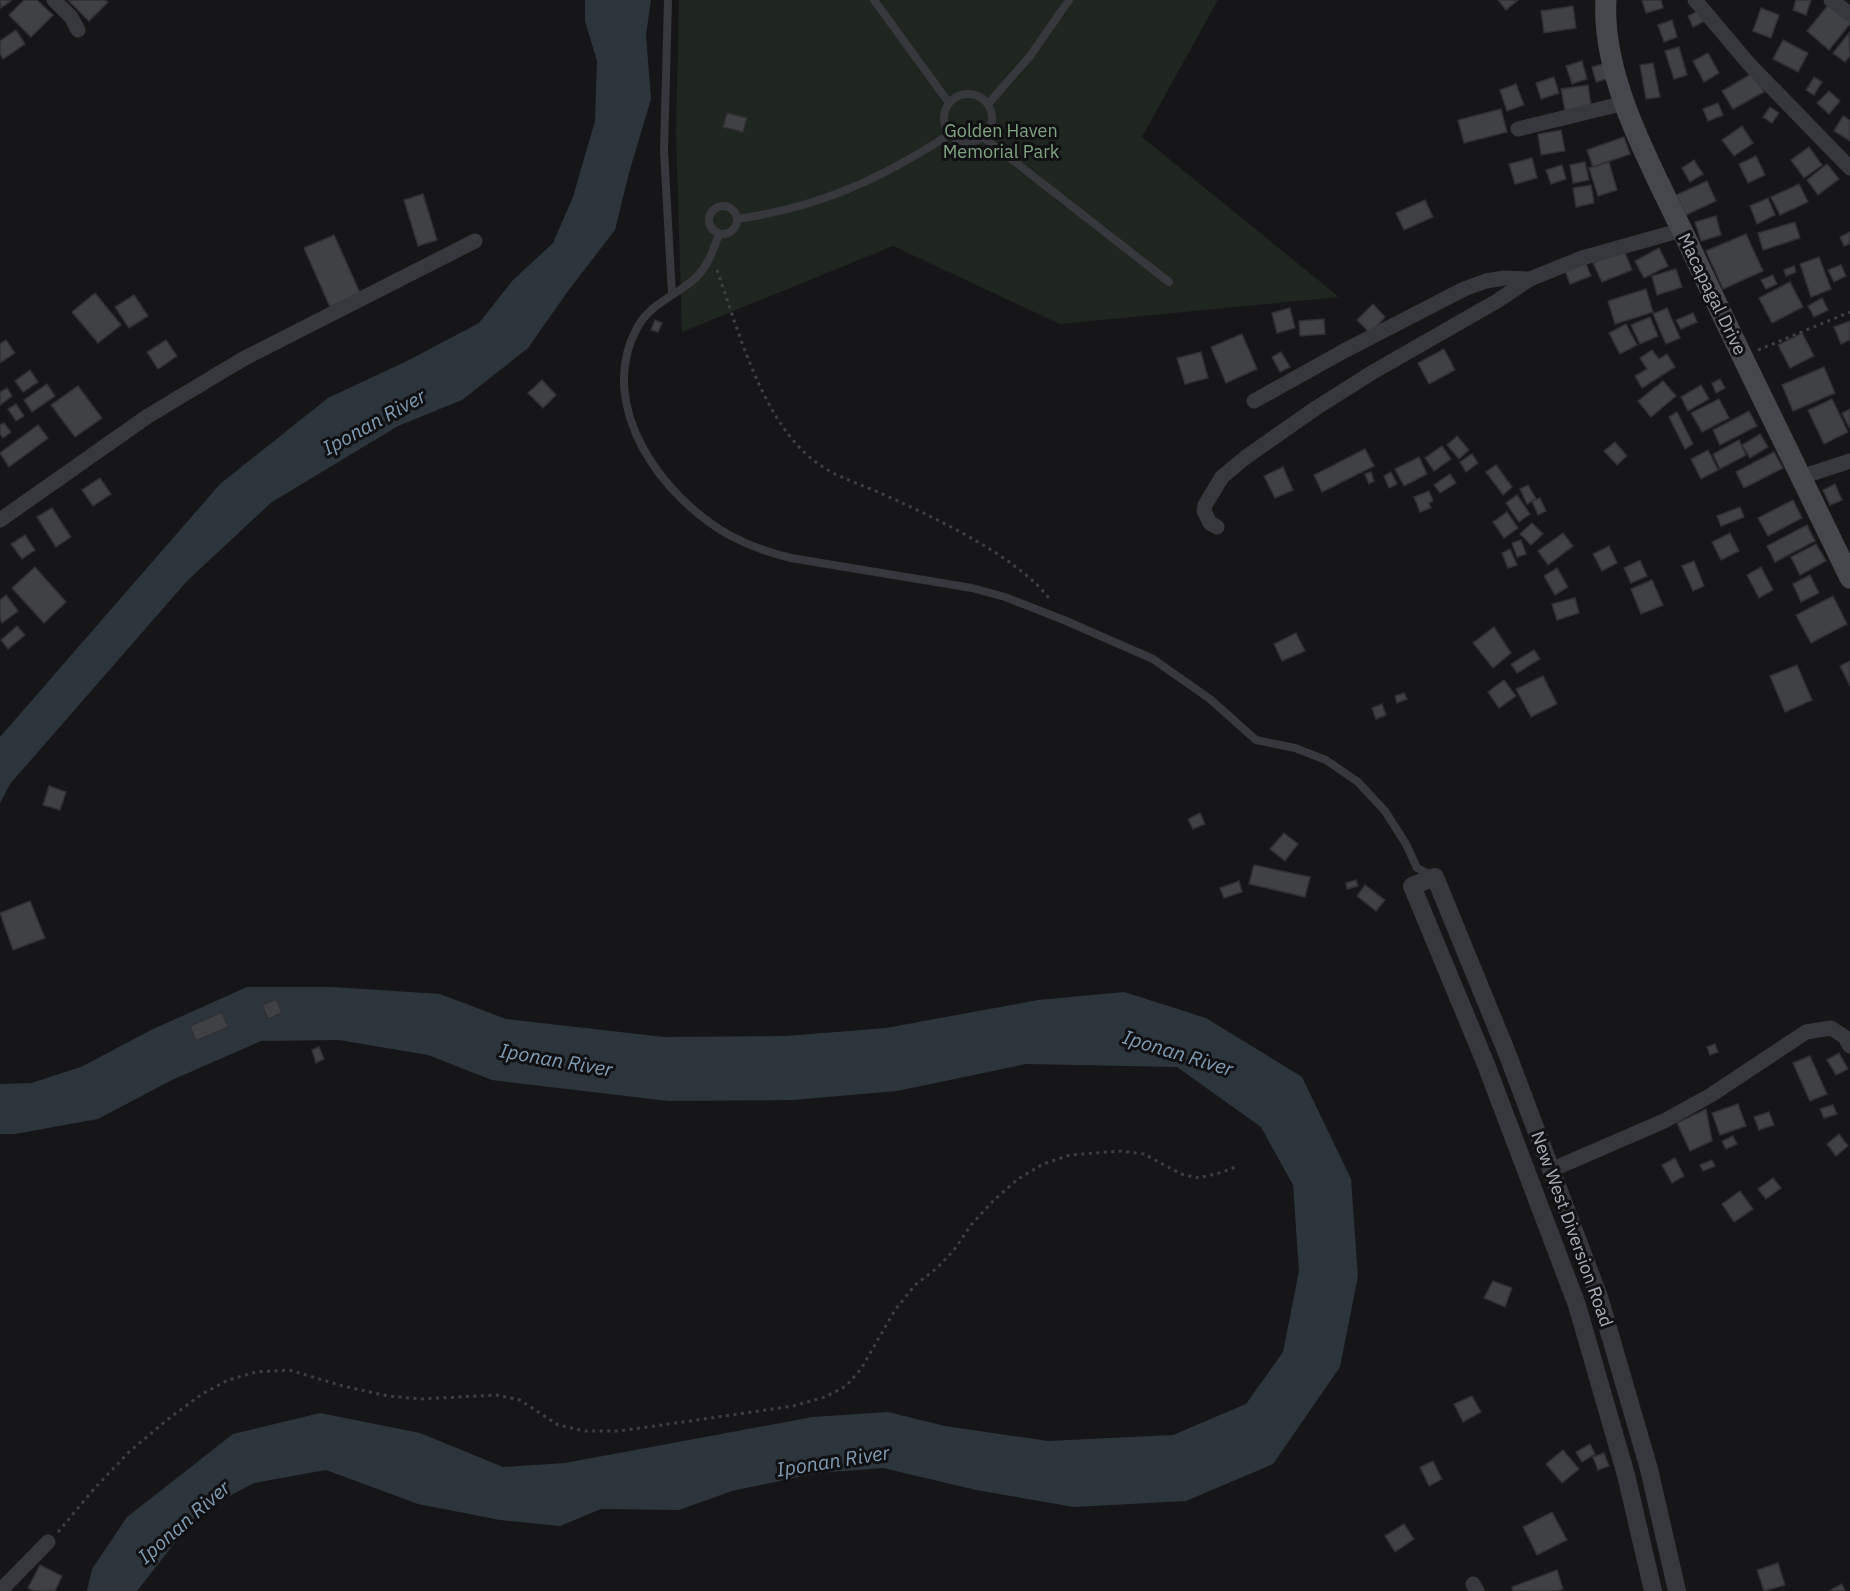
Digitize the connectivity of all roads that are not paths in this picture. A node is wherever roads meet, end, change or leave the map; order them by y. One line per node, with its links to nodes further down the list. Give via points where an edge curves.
1 (54, 0): 9 (street, via 71,16)
2 (668, 0): 23 (lane, via 664,151)
3 (874, 0): 10 (lane)
4 (1069, 0): 12 (lane, via 1030,56)
5 (1606, 0): 11 (main road, Macapagal Drive, via 1606,32)
6 (1695, 0): 16 (street, via 1749,64)
7 (1831, 0): 8 (street)
8 (1850, 14)
9 (78, 30)
10 (949, 103): 12 (lane, via 969,94); 14 (lane, via 944,115)
11 (1625, 103): 13 (street); 18 (main road, Macapagal Drive)
12 (988, 104): 15 (lane, via 991,125)
13 (1518, 129)
14 (950, 134): 15 (lane, via 969,141); 17 (lane, via 838,195)
15 (983, 136): 22 (lane)
16 (1850, 168)
17 (737, 219): 19 (lane, via 732,231); 19 (lane, via 730,208 713,211 710,224)
18 (1682, 230): 21 (street, via 1582,258); 26 (main road, Macapagal Drive)
19 (718, 234): 23 (lane, via 705,267 693,281)
20 (475, 242): 27 (street, via 243,359 148,416)
21 (1530, 279): 24 (street, via 1504,278 1464,289); 28 (street, via 1373,372 1246,456 1222,477 1205,505 1210,524)
22 (1169, 282)
23 (672, 294): 30 (lane, via 638,326 627,350 623,380 626,405 641,446 662,477 693,508 729,535 762,550 1005,597 1153,659 1210,699 1256,740 1295,748 1326,760 1358,782 1385,811)
24 (1254, 401)
25 (1850, 461): 26 (street)
26 (1801, 477): 29 (main road, Macapagal Drive)
27 (0, 520)
28 (1217, 528)
29 (1850, 578)
30 (1417, 868): 31 (lane); 32 (lane)
31 (1435, 877): 32 (street); 34 (street, New West Diversion Road)
32 (1412, 886): 37 (street, New West Diversion Road, via 1485,1062 1576,1305 1626,1475)
33 (1850, 1046): 34 (street, via 1845,1036 1831,1028 1806,1032 1664,1121)
34 (1551, 1170): 38 (street, New West Diversion Road, via 1599,1297 1624,1377)
35 (48, 1542): 36 (street)
36 (0, 1591)
37 (1653, 1591)
38 (1677, 1591)

